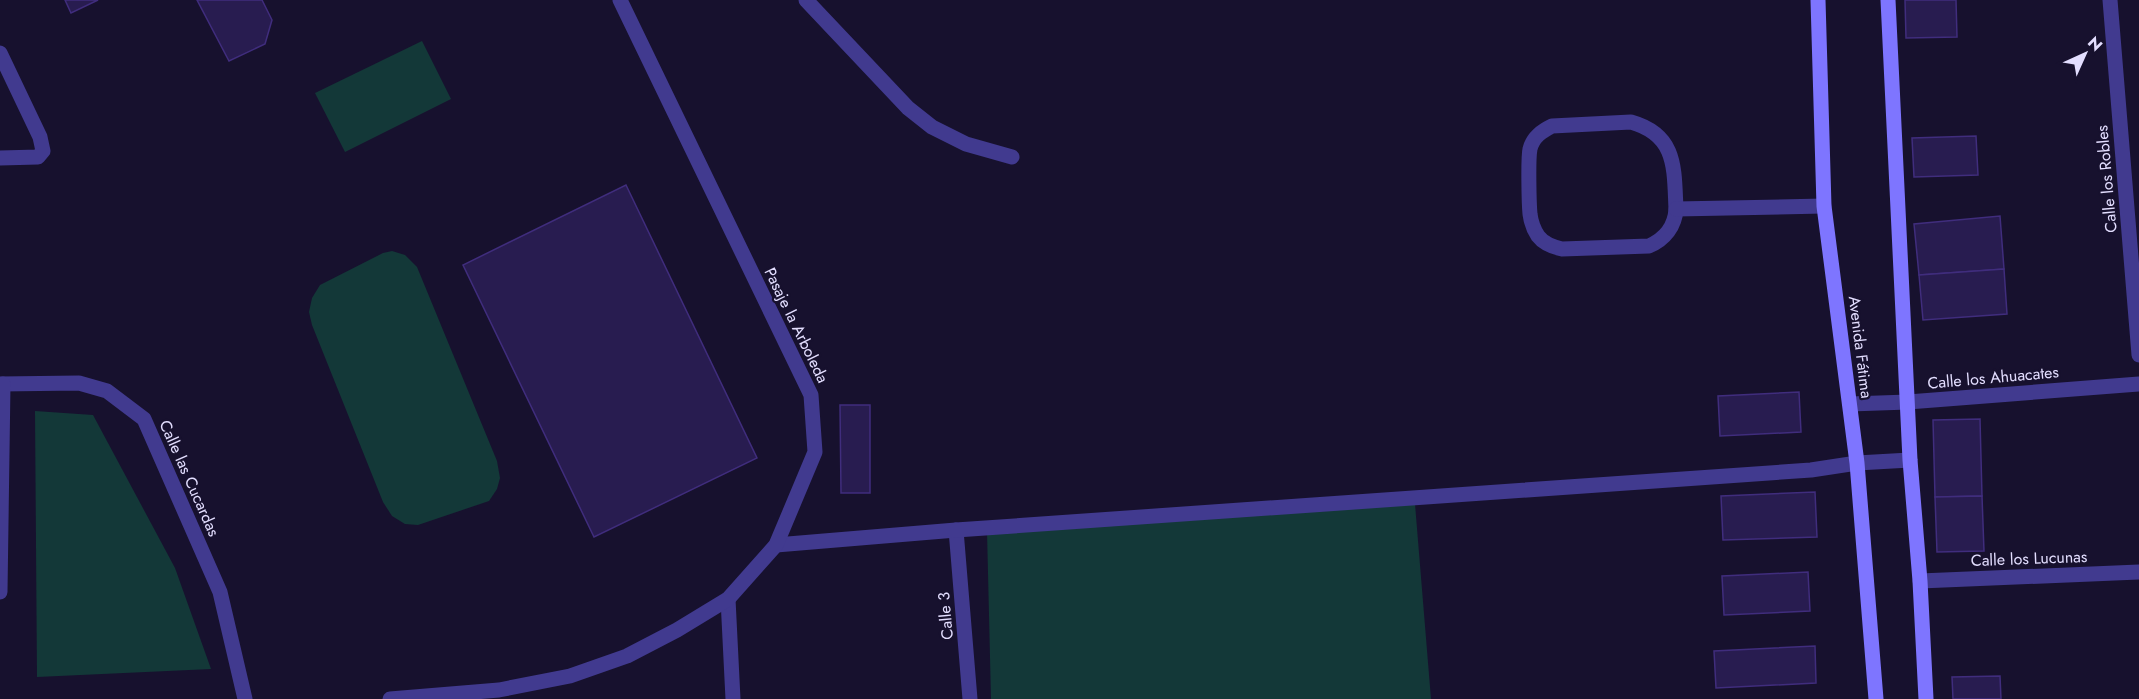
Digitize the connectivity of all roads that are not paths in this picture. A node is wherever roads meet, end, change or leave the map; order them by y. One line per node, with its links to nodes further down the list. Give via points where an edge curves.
1 (620, 0): 19 (street, Pasaje la Arboleda, via 811,395 815,452)
2 (806, 0): 8 (street, via 908,108 932,127 966,144)
3 (1818, 0): 9 (main road, Avenida Fátima)
4 (1888, 0): 14 (main road)
5 (2110, 0): 11 (street, Calle los Robles)
6 (0, 53): 7 (street, via 43,151 38,157)
7 (0, 158)
8 (1012, 158)
9 (1824, 206): 10 (street); 15 (main road, Avenida Fátima)
10 (1676, 209): 10 (street, via 1670,152 1657,133 1646,126 1631,122 1563,124 1542,130 1534,138 1529,150 1530,214 1534,230 1549,245 1562,249 1649,246 1666,234 1676,218)
11 (2139, 355)
12 (2, 384): 22 (street); 25 (street, Calle las Cucardas, via 80,383 108,391 144,419 220,592)
13 (2139, 384): 14 (street, Calle los Ahuacates)
14 (1908, 402): 15 (street, Calle los Ahuacates); 16 (main road)
15 (1850, 404): 17 (main road, Avenida Fátima)
16 (1910, 460): 17 (street); 21 (main road)
17 (1857, 463): 18 (street, via 1811,470); 29 (main road, Avenida Fátima)
18 (956, 530): 19 (street); 28 (street, Calle 3)
19 (776, 544): 23 (street, Pasaje la Arboleda)
20 (2139, 572): 21 (street, Calle los Lucunas)
21 (1920, 581): 30 (main road)
22 (0, 592)
23 (728, 599): 24 (street, Pasaje la Arboleda, via 627,656); 27 (street)
24 (499, 694): 26 (street, Pasaje la Arboleda)
25 (245, 699)
26 (390, 699)
27 (733, 699)
28 (970, 699)
29 (1876, 699)
30 (1926, 699)

